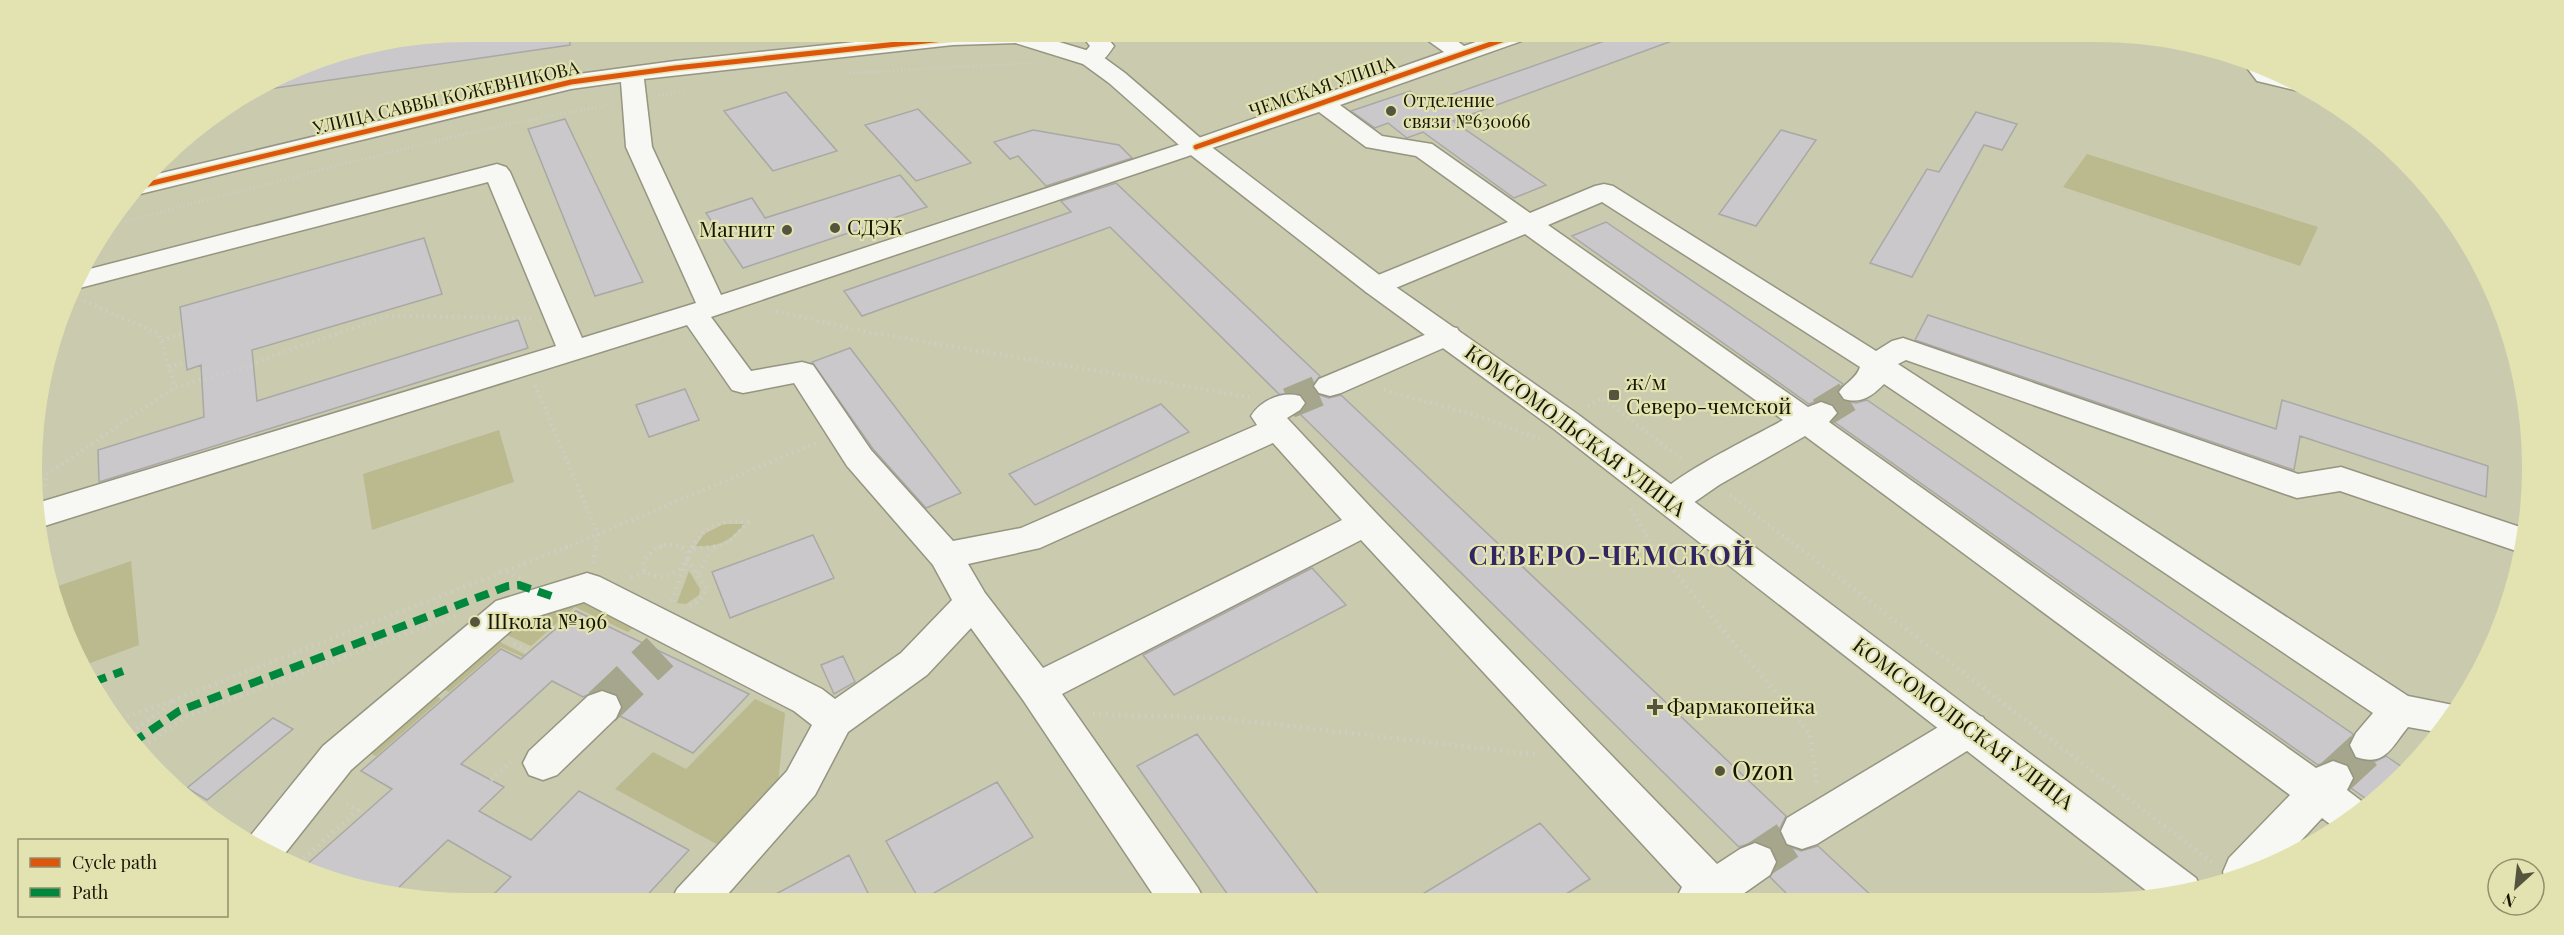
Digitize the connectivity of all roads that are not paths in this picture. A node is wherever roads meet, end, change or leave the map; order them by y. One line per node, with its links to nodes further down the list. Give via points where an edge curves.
1 (917, 42): 7 (main road, УЛИЦА САВВЫ КОЖЕВНИКОВА)
2 (1445, 42): 6 (main road)
3 (1496, 42): 6 (main road, ЧЕМСКАЯ УЛИЦА)
4 (1020, 43): 5 (main road, КОМСОМОЛЬСКАЯ УЛИЦА)
5 (1090, 45): 9 (main road, КОМСОМОЛЬСКАЯ УЛИЦА, via 1117,78)
6 (1461, 54): 8 (main road, ЧЕМСКАЯ УЛИЦА)
7 (632, 74): 10 (main road, УЛИЦА САВВЫ КОЖЕВНИКОВА, via 571,82); 14 (main road, via 639,147)
8 (1322, 103): 9 (main road, ЧЕМСКАЯ УЛИЦА); 11 (main road, via 1375,142 1423,149)
9 (1196, 147): 12 (main road, КОМСОМОЛЬСКАЯ УЛИЦА); 14 (main road, ЧЕМСКАЯ УЛИЦА)
10 (152, 183)
11 (1527, 224): 12 (main road); 17 (main road, via 1604,192); 20 (main road)
12 (1376, 286): 15 (main road, КОМСОМОЛЬСКАЯ УЛИЦА)
13 (81, 290): 16 (main road, via 497,172)
14 (712, 307): 16 (main road, ЧЕМСКАЯ УЛИЦА); 25 (main road, via 743,383 802,372 859,458)
15 (1446, 335): 18 (main road); 21 (main road, КОМСОМОЛЬСКАЯ УЛИЦА)
16 (573, 351): 22 (main road, ЧЕМСКАЯ УЛИЦА)
17 (1876, 364): 19 (main road, via 1872,378); 24 (main road, via 1903,348 2297,486 2340,479); 29 (main road)
18 (1338, 382)
19 (1856, 393)
20 (1813, 417): 21 (main road); 35 (main road)
21 (1671, 501): 32 (main road, КОМСОМОЛЬСКАЯ УЛИЦА)
22 (45, 513)
23 (1365, 523): 25 (main road, via 1283,416 1028,539); 27 (main road); 44 (main road, via 1591,760)
24 (2516, 538)
25 (945, 556): 26 (main road)
26 (972, 603): 27 (main road); 31 (main road, via 914,664)
27 (1045, 701): 43 (main road)
28 (602, 707): 34 (main road)
29 (2399, 710): 30 (main road); 33 (main road)
30 (2441, 717)
31 (834, 721): 38 (main road, via 808,700 669,643 587,587 509,611 337,758); 42 (main road, via 801,783)
32 (1969, 729): 37 (main road); 41 (main road, КОМСОМОЛЬСКАЯ УЛИЦА)
33 (2370, 746)
34 (543, 763)
35 (2327, 785): 36 (main road); 40 (main road)
36 (2347, 811)
37 (1812, 825)
38 (268, 843)
39 (1755, 862): 45 (main road)
40 (2233, 870)
41 (2174, 886)
42 (701, 893)
43 (1177, 893)
44 (1708, 893)
45 (1717, 893)

